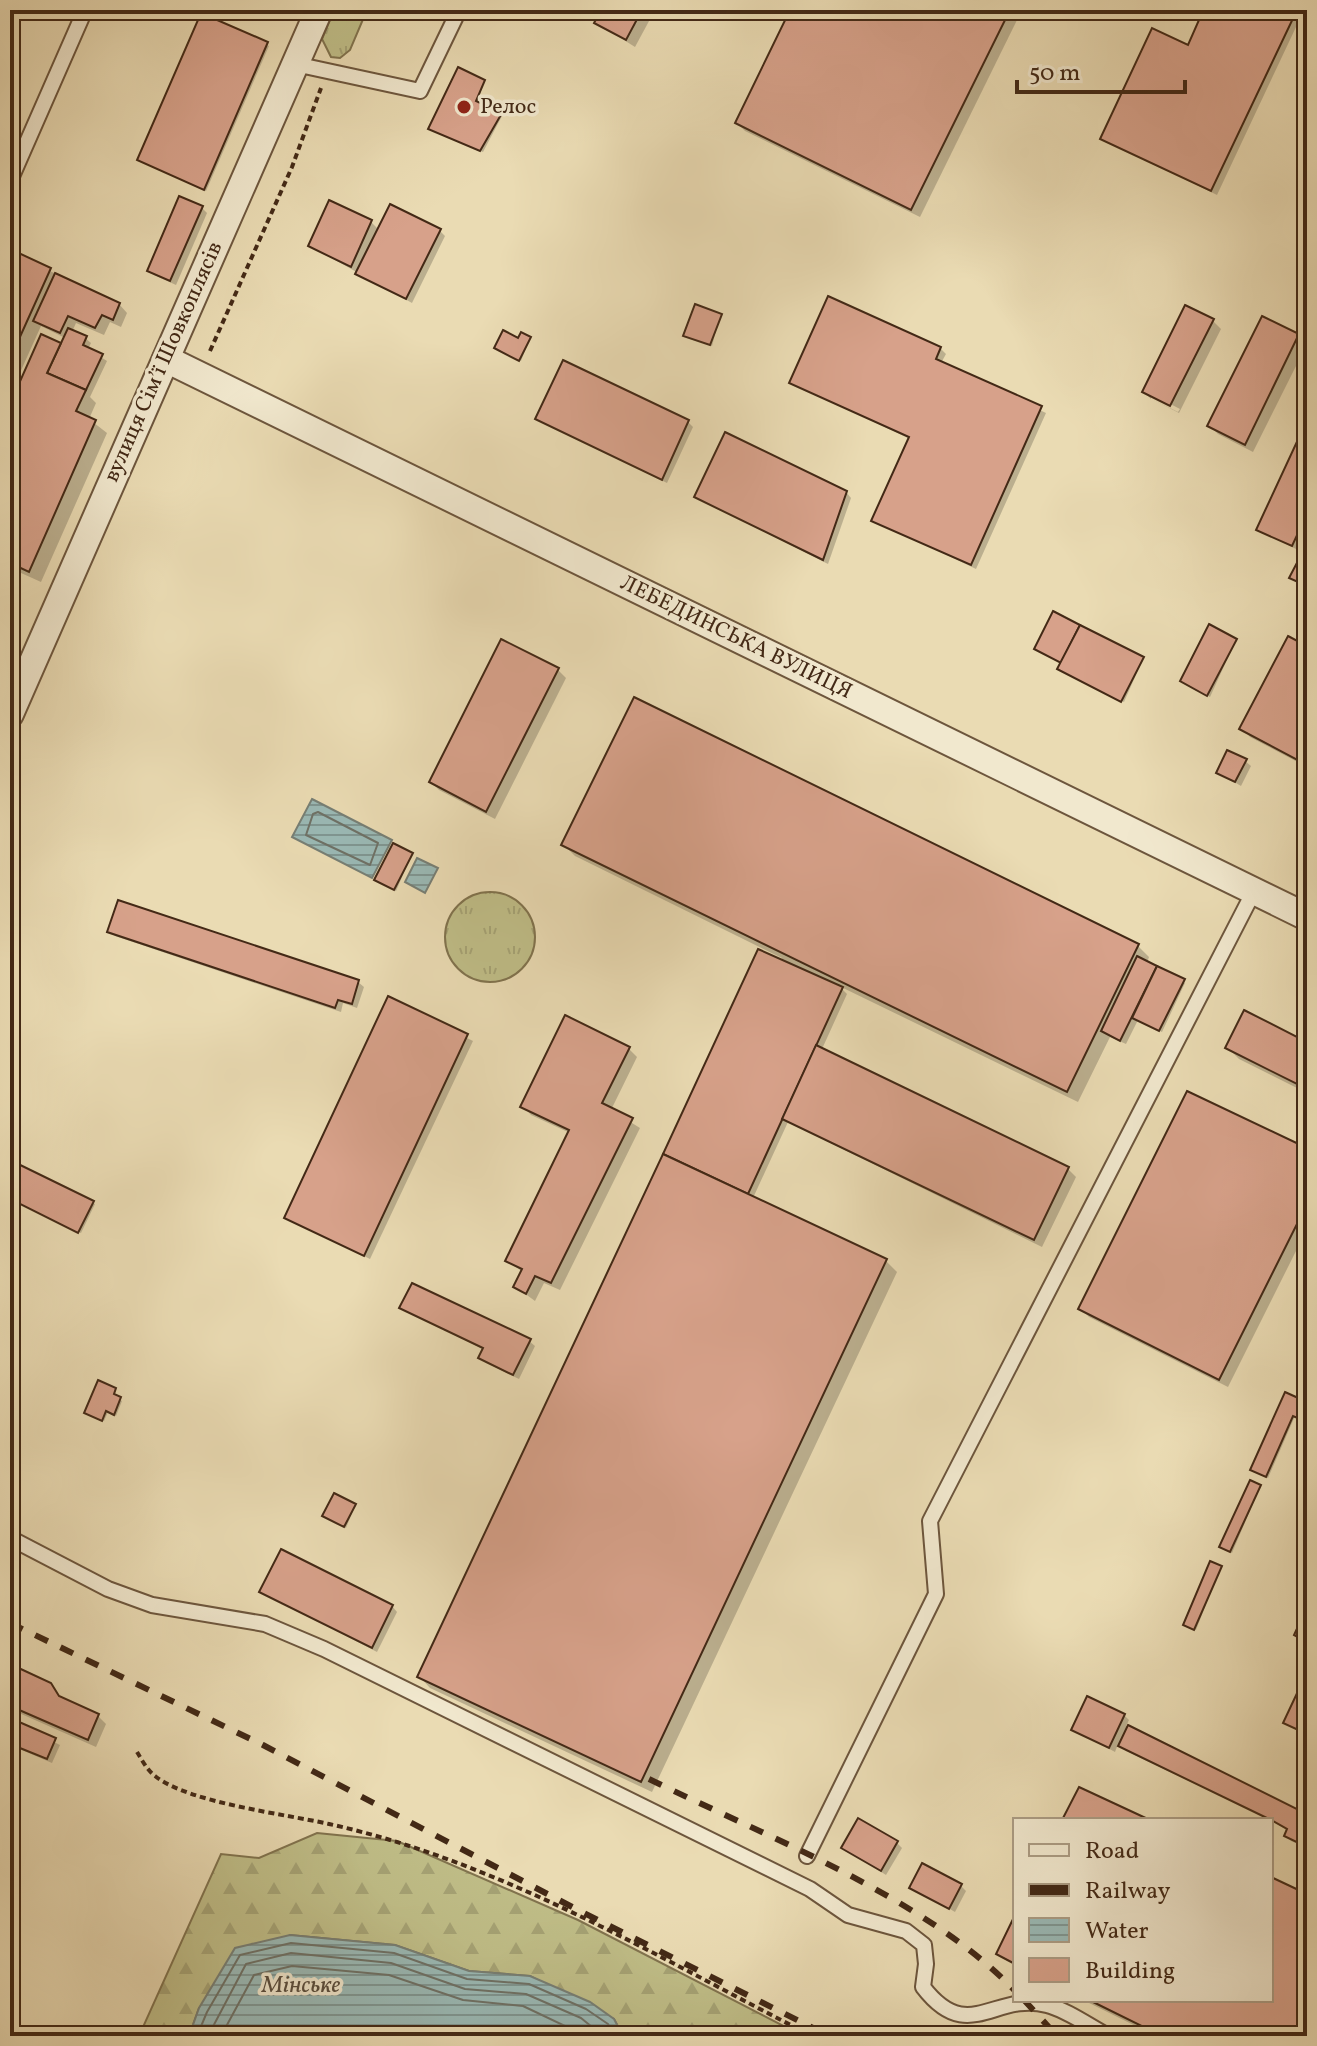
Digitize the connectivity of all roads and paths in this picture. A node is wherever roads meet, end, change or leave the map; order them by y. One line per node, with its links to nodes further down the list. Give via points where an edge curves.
1 (85, 10): 6 (lane)
2 (319, 10): 4 (street, вулиця Сімʼї Шовкоплясів)
3 (459, 10): 5 (lane, via 420,91)
4 (295, 64): 5 (lane); 8 (street, вулиця Сімʼї Шовкоплясів)
5 (328, 70): 7 (path, via 292,167)
6 (10, 181)
7 (210, 351)
8 (166, 359): 9 (street, вулиця Сімʼї Шовкоплясів); 10 (street, ЛЕБЕДИНСЬКА ВУЛИЦЯ)
9 (10, 714)
10 (1254, 891): 11 (street, ЛЕБЕДИНСЬКА ВУЛИЦЯ); 14 (lane, via 930,1521 936,1594)
11 (1307, 917)
12 (10, 1538): 16 (lane, via 108,1589 152,1605 265,1624 324,1649 810,1889 848,1915 906,1931 924,1945 923,1987 940,2010 962,2016 1046,2005)
13 (137, 1752): 15 (path, via 151,1774 167,1785 426,1850 538,1897)
14 (807, 1856)
15 (812, 2036)
16 (1108, 2036)

